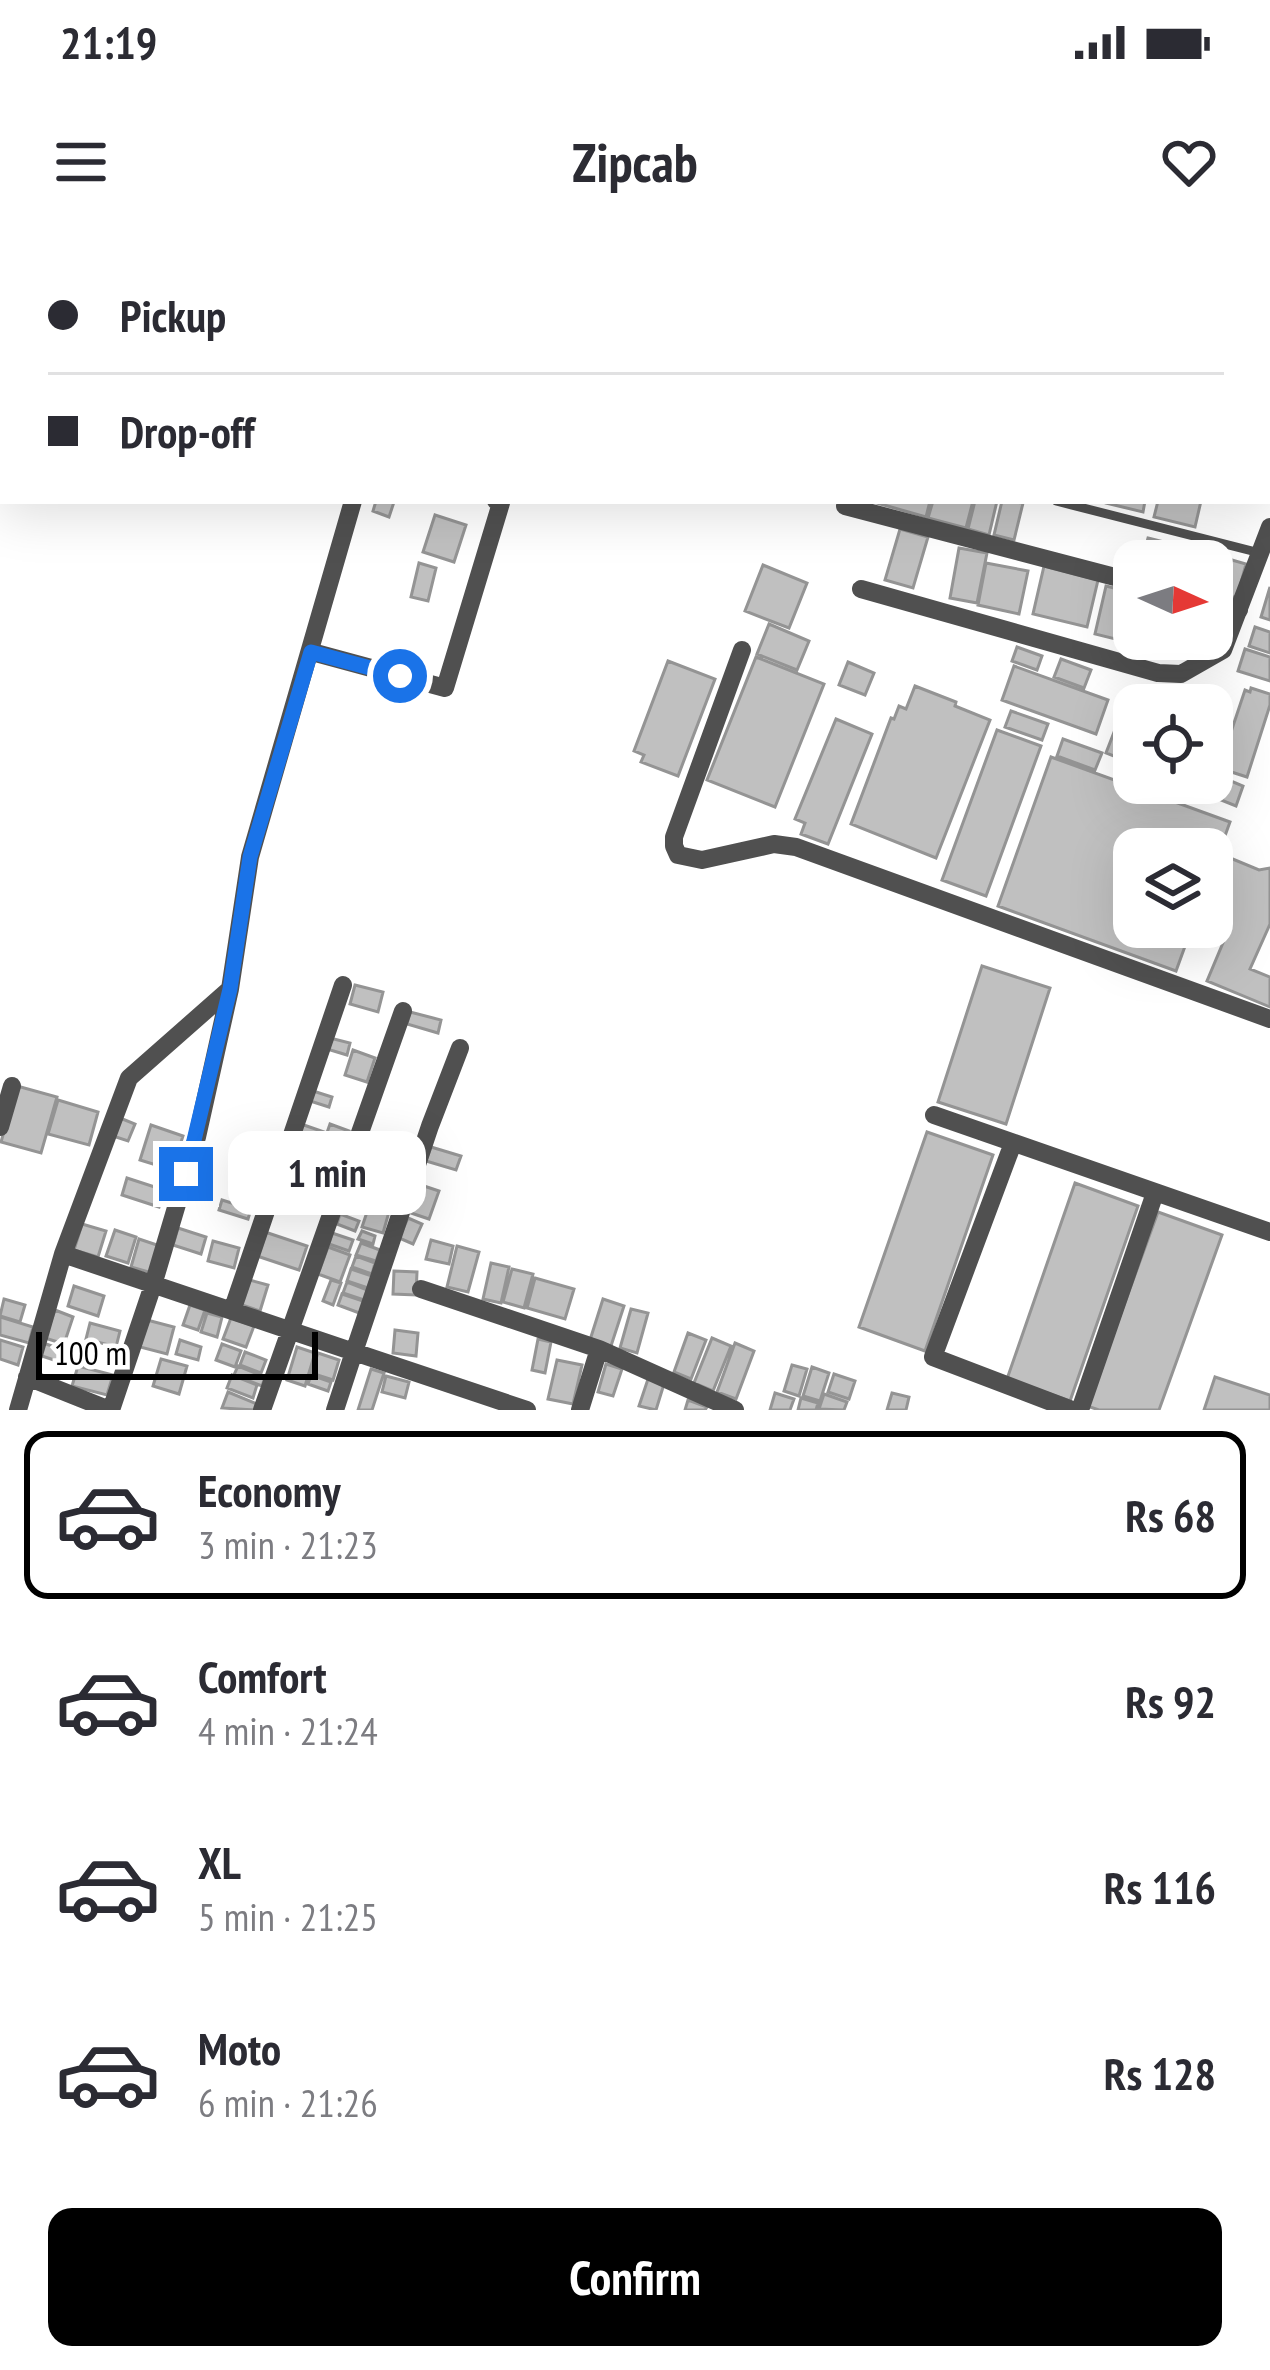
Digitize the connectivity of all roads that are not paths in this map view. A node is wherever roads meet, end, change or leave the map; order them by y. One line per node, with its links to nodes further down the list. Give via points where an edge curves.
1 (352, 504): 12 (street)
2 (500, 504): 12 (street, via 445,688)
3 (1069, 504): 6 (lane)
4 (845, 506): 7 (street)
5 (1270, 527): 6 (street)
6 (1260, 553): 10 (street)
7 (1113, 576)
8 (861, 589): 10 (street, via 1169,675 1223,650)
9 (1233, 608): 10 (street)
10 (1240, 610)
11 (742, 650): 16 (street, via 674,837 678,855 702,860 796,847)
12 (311, 652): 14 (street, via 250,857)
13 (343, 985): 27 (street)
14 (230, 989): 24 (street, via 129,1078); 25 (street)
15 (403, 1011): 28 (street)
16 (1270, 1018)
17 (460, 1048): 30 (street)
18 (11, 1086): 20 (street)
19 (934, 1115): 21 (street)
20 (0, 1126)
21 (1013, 1143): 22 (street); 39 (street, via 933,1358)
22 (1155, 1193): 23 (street); 39 (street)
23 (1270, 1232)
24 (63, 1255): 25 (street); 31 (street)
25 (153, 1285): 27 (street); 33 (street)
26 (421, 1289): 29 (street)
27 (232, 1311): 28 (street)
28 (290, 1332): 30 (street); 34 (street)
29 (599, 1349): 37 (street); 38 (street)
30 (354, 1352): 35 (street); 36 (street)
31 (27, 1377): 32 (street); 33 (street)
32 (18, 1410)
33 (111, 1410)
34 (262, 1410)
35 (335, 1410)
36 (526, 1410)
37 (580, 1410)
38 (734, 1410)
39 (1076, 1410)

